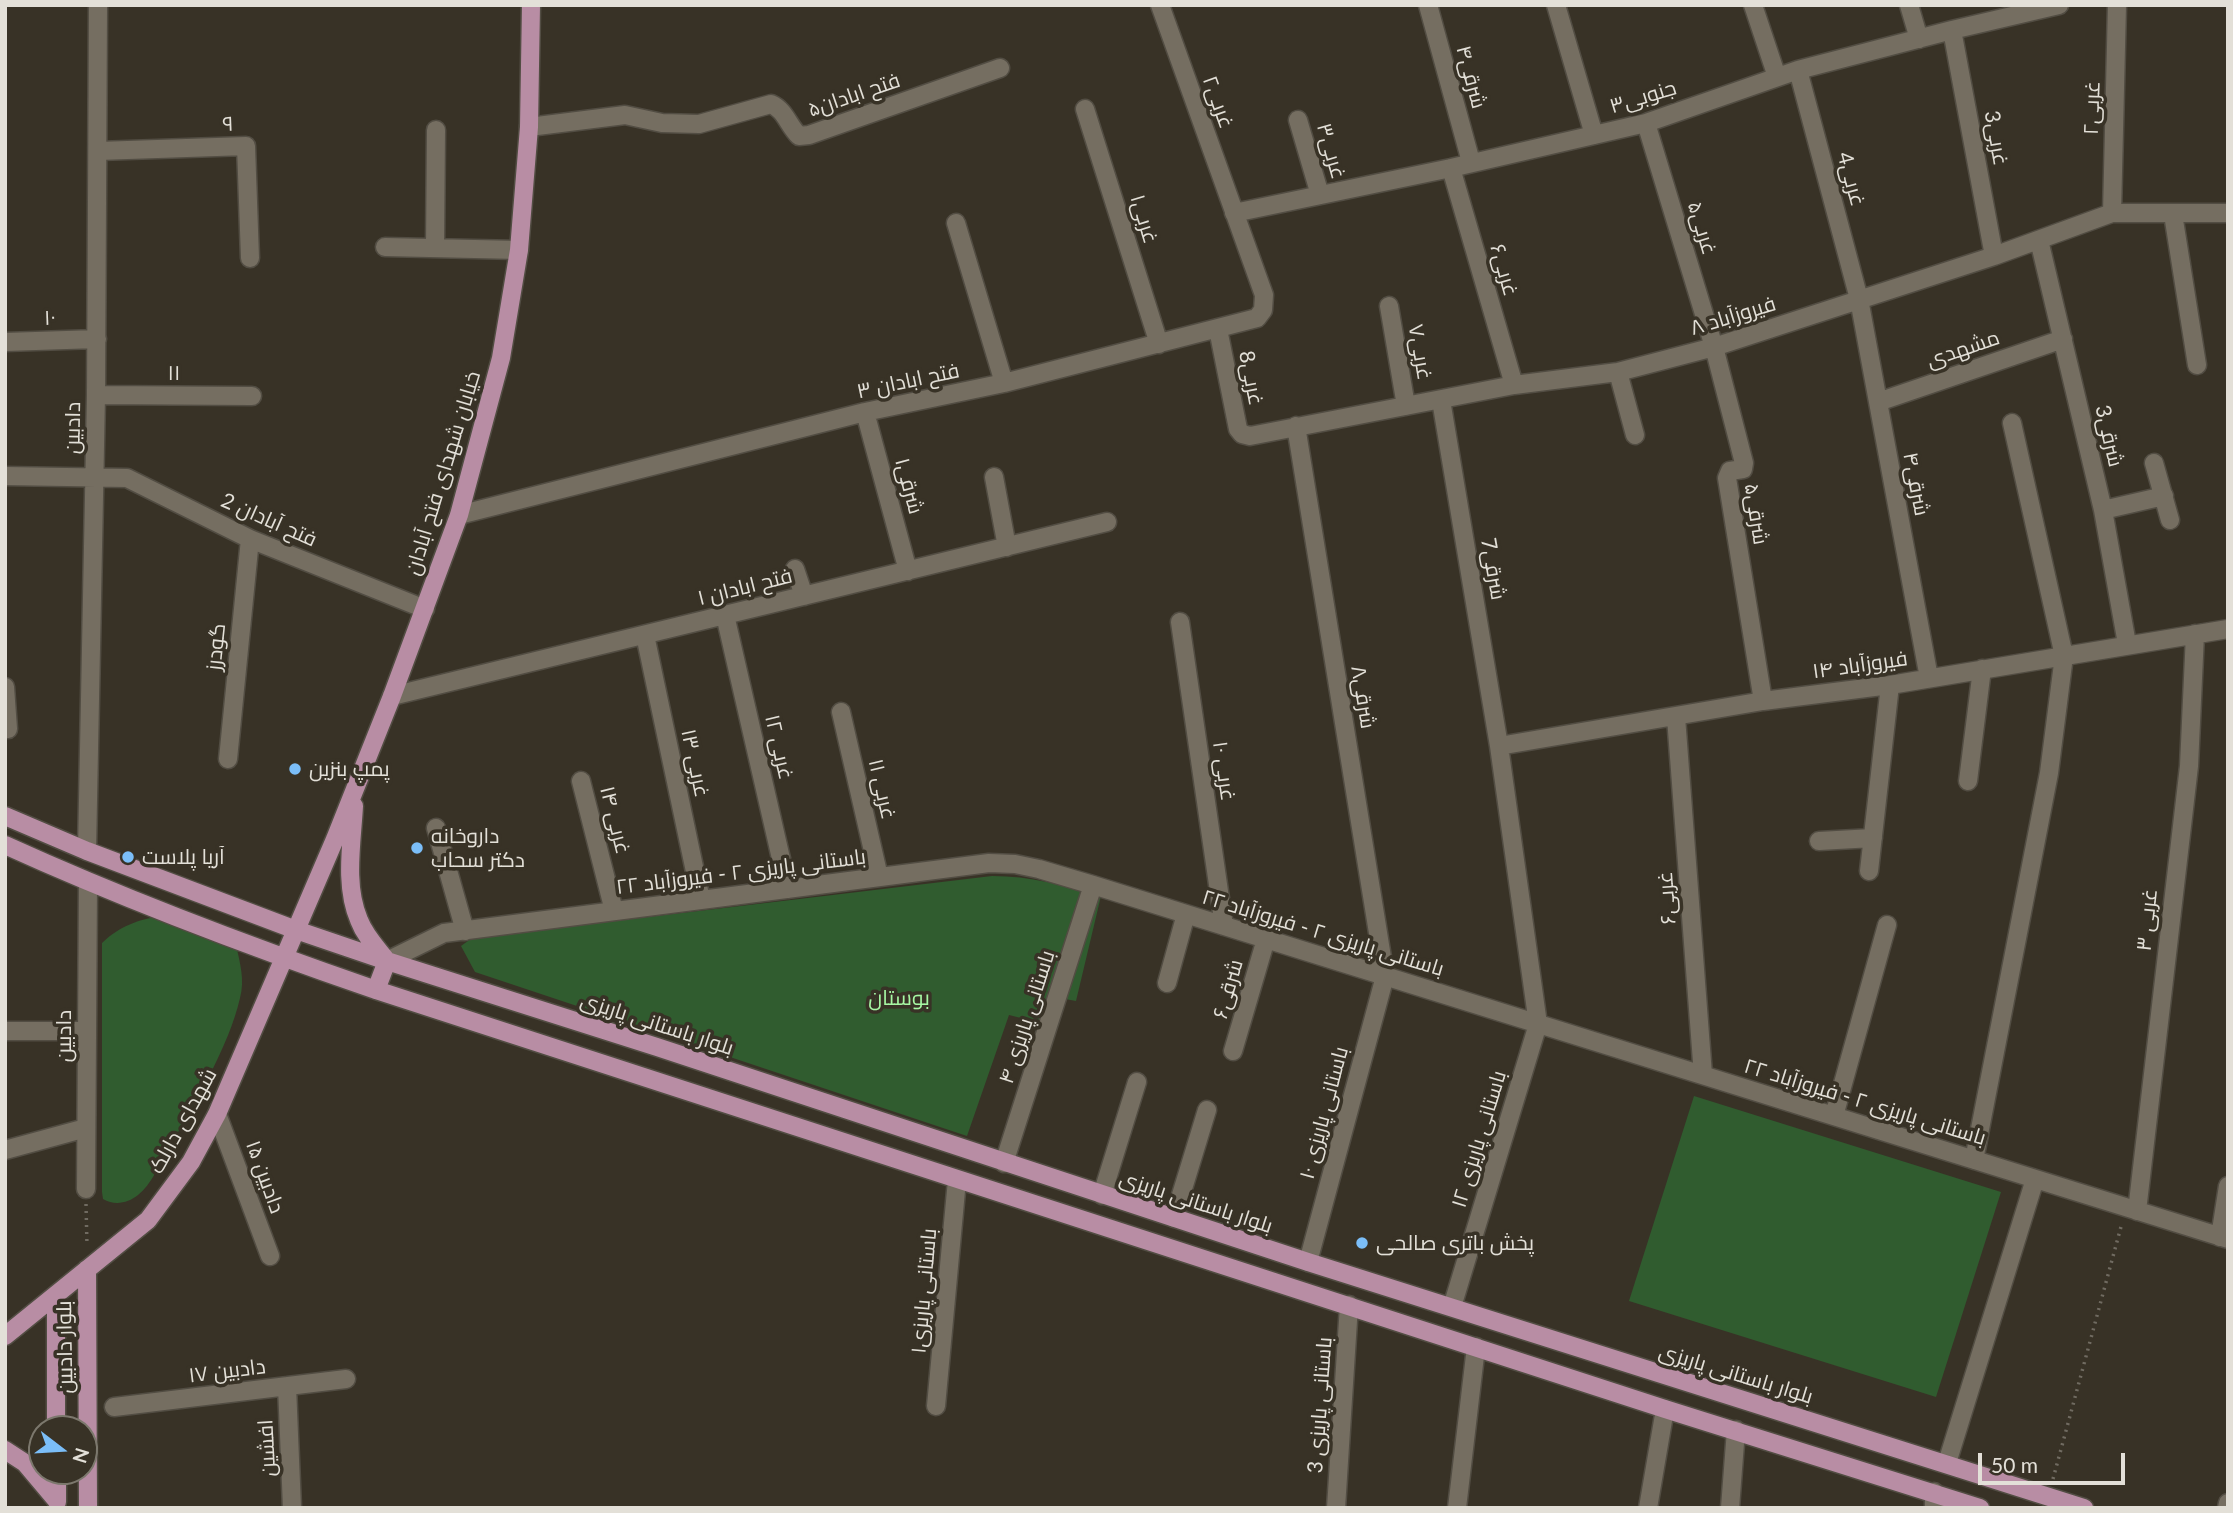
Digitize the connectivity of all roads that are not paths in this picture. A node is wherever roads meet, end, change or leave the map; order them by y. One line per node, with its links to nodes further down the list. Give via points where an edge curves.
1 (98, 5): 21 (street, دادبین)
2 (531, 5): 18 (main road, خیابان شهدای فتح آبادان)
3 (1160, 5): 25 (street, غربی۲)
4 (1428, 5): 22 (street, شرقی۴)
5 (1556, 5): 20 (street)
6 (1753, 5): 14 (street)
7 (1909, 5): 11 (street)
8 (2059, 5): 10 (street, جنوبی۳)
9 (2117, 5): 26 (street, غربی۲)
10 (1952, 30): 11 (street, جنوبی۳); 34 (street, غربی3)
11 (1919, 39): 13 (street, جنوبی۳)
12 (1000, 68): 18 (street, فتح ابادان۵, via 809,135 799,136 780,108 771,104 699,124 625,115)
13 (1798, 70): 14 (street, جنوبی۳); 36 (street, غربی4)
14 (1777, 76): 17 (street, جنوبی۳)
15 (1085, 109): 42 (street, غربی۱)
16 (1298, 120): 24 (street, غربی۳)
17 (1646, 122): 20 (street, جنوبی۳); 43 (street, غربی۵)
18 (529, 127): 33 (main road, خیابان شهدای فتح آبادان)
19 (436, 130): 32 (street)
20 (1594, 135): 22 (street, جنوبی۳)
21 (98, 151): 35 (street, ۹, via 246,146); 39 (street, دادبین)
22 (1471, 162): 23 (street, جنوبی۳)
23 (1451, 168): 24 (street, جنوبی۳); 47 (street, غربی۶)
24 (1320, 195): 25 (street, جنوبی۳)
25 (1234, 213): 38 (street, فتح ابادان ۳, via 1264,295 1263,310 1257,318)
26 (2112, 213): 27 (street, فیروزآباد ۸); 30 (street, فیروزآباد ۸)
27 (2173, 214): 28 (street, فیروزآباد ۸); 44 (street)
28 (2228, 214)
29 (956, 223): 46 (street)
30 (2039, 240): 34 (street, فیروزآباد ۸); 40 (street, شرقی3)
31 (385, 247): 32 (street)
32 (435, 248): 33 (street)
33 (519, 250): 64 (main road, خیابان شهدای فتح آبادان, via 501,358)
34 (1994, 256): 36 (street, فیروزآباد ۸)
35 (250, 258)
36 (1859, 299): 43 (street, فیروزآباد ۸); 51 (street, شرقی۴)
37 (1389, 306): 52 (street, غربی۷)
38 (1218, 328): 42 (street, فتح ابادان ۳); 56 (street, غربی8)
39 (97, 339): 41 (street, ۱۰); 48 (street, دادبین)
40 (2063, 339): 51 (street, مشهدی); 63 (street, شرقی3)
41 (5, 342)
42 (1159, 344): 46 (street, فتح ابادان ۳)
43 (1714, 347): 45 (street, فیروزآباد ۸); 85 (street, شرقی۵, via 1744,463 1743,470 1730,471 1727,478)
44 (2197, 365)
45 (1618, 372): 47 (street, فیروزآباد ۸); 57 (street)
46 (1004, 383): 53 (street, فتح ابادان ۳)
47 (1514, 385): 50 (street, فیروزآباد ۸)
48 (96, 395): 49 (street, ۱۱); 60 (street, دادبین)
49 (253, 396)
50 (1441, 400): 52 (street, فیروزآباد ۸); 89 (street, شرقی7)
51 (1878, 402): 81 (street, شرقی۴)
52 (1406, 406): 55 (street, فیروزآباد ۸)
53 (865, 412): 64 (street, فتح ابادان ۳); 70 (street, شرقی۱)
54 (2012, 422): 79 (street)
55 (1296, 426): 56 (street, فیروزآباد ۸); 115 (street, شرقی۸)
56 (1242, 435)
57 (1635, 435)
58 (2154, 463): 62 (street)
59 (5, 476): 60 (street, فتح آبادان 2)
60 (94, 477): 67 (street, فتح آبادان 2, via 127,478); 99 (street, دادبین)
61 (993, 477): 68 (street)
62 (2164, 496): 63 (street); 65 (street)
63 (2102, 510): 78 (street, شرقی3)
64 (459, 514): 72 (main road, خیابان شهدای فتح آبادان)
65 (2170, 520)
66 (1107, 522): 68 (street, فتح ابادان ۱)
67 (250, 539): 72 (street, فتح آبادان 2); 90 (street, گودرز)
68 (1007, 547): 70 (street, فتح ابادان ۱)
69 (795, 569): 71 (street)
70 (908, 571): 71 (street, فتح ابادان ۱)
71 (804, 596): 73 (street, فتح ابادان ۱)
72 (425, 609): 84 (main road, خیابان شهدای فتح آبادان)
73 (725, 615): 77 (street, فتح ابادان ۱); 104 (street, غربی ۱۲)
74 (1180, 622): 109 (street, غربی ۱۰)
75 (2228, 629): 76 (street, فیروزآباد ۱۴)
76 (2195, 634): 78 (street, فیروزآباد ۱۴); 136 (street, غربی ۳, via 2189,766)
77 (645, 635): 84 (street, فتح ابادان ۱); 105 (street, غربی ۱۳)
78 (2126, 644): 79 (street, فیروزآباد ۱۴)
79 (2064, 656): 80 (street, فیروزآباد ۱۴); 129 (street, via 2049,773)
80 (1982, 669): 81 (street, فیروزآباد ۱۴); 92 (street)
81 (1929, 678): 82 (street, فیروزآباد ۱۴)
82 (1890, 685): 85 (street, فیروزآباد ۱۴); 96 (street)
83 (5, 687): 88 (street)
84 (392, 696): 93 (main road, خیابان شهدای فتح آبادان)
85 (1763, 701): 87 (street, فیروزآباد ۱۴)
86 (841, 712): 101 (street, غربی ۱۱)
87 (1676, 717): 89 (street, فیروزآباد ۱۴); 122 (street, غربی۶)
88 (8, 729)
89 (1499, 746): 118 (street, شرقی7)
90 (228, 760)
91 (581, 781): 106 (street, غربی ۱۴)
92 (1968, 781)
93 (355, 790): 110 (main road, خیابان شهدای فتح آبادان); 114 (main road, via 353,901 368,937)
94 (5, 816): 99 (main road, بلوار باستانی پاریزی)
95 (436, 828): 111 (street)
96 (1873, 838): 97 (street); 100 (street)
97 (1819, 841)
98 (5, 845): 102 (main road)
99 (87, 851): 110 (main road, بلوار باستانی پاریزی)
100 (1870, 871)
101 (879, 877): 103 (street, باستانی پاریزی ۲ - فیروزآباد ۲۲, via 1002,863); 104 (street, باستانی پاریزی ۲ - فیروزآباد ۲۲)
102 (88, 883): 113 (main road); 120 (street, دادبین)
103 (1093, 885): 107 (street, باستانی پاریزی ۲ - فیروزآباد ۲۲); 130 (street, باستانی پاریزی ۴)
104 (788, 889): 105 (street, باستانی پاریزی ۲ - فیروزآباد ۲۲)
105 (701, 900): 106 (street, باستانی پاریزی ۲ - فیروزآباد ۲۲)
106 (614, 911): 111 (street, باستانی پاریزی ۲ - فیروزآباد ۲۲)
107 (1186, 914): 109 (street, باستانی پاریزی ۲ - فیروزآباد ۲۲); 116 (street)
108 (1887, 925): 126 (street)
109 (1224, 926): 112 (street, باستانی پاریزی ۲ - فیروزآباد ۲۲)
110 (296, 930): 113 (main road, شهدای دارلک); 114 (main road, بلوار باستانی پاریزی)
111 (465, 931): 114 (street, باستانی پاریزی ۲ - فیروزآباد ۲۲, via 444,933)
112 (1266, 939): 115 (street, باستانی پاریزی ۲ - فیروزآباد ۲۲); 121 (street, شرقی۶)
113 (284, 958): 117 (main road); 125 (main road, شهدای دارلک)
114 (387, 961): 117 (main road); 130 (main road, بلوار باستانی پاریزی)
115 (1385, 976): 118 (street, باستانی پاریزی ۲ - فیروزآباد ۲۲); 140 (street, باستانی پاریزی ۱۰)
116 (1167, 983)
117 (376, 990): 132 (main road)
118 (1538, 1024): 122 (street, باستانی پاریزی ۲ - فیروزآباد ۲۲); 144 (street, باستانی پاریزی ۱۲)
119 (5, 1031): 120 (street)
120 (87, 1031): 127 (street, دادبین)
121 (1233, 1051)
122 (1703, 1075): 126 (street, باستانی پاریزی ۲ - فیروزآباد ۲۲)
123 (1137, 1082): 135 (street)
124 (1207, 1110): 137 (street)
125 (217, 1114): 139 (street, دادبین ۱۵); 141 (main road, شهدای دارلک, via 191,1162 148,1220)
126 (1834, 1116): 129 (street, باستانی پاریزی ۲ - فیروزآباد ۲۲)
127 (86, 1128): 128 (street); 134 (street, دادبین)
128 (5, 1150)
129 (1974, 1160): 131 (street, باستانی پاریزی ۲ - فیروزآباد ۲۲)
130 (1004, 1163): 135 (main road, بلوار باستانی پاریزی)
131 (2035, 1179): 136 (street, باستانی پاریزی ۲ - فیروزآباد ۲۲); 155 (street)
132 (957, 1180): 143 (main road); 149 (street, باستانی پاریزی۱)
133 (2228, 1185): 138 (street)
134 (86, 1189)
135 (1102, 1195): 137 (main road, بلوار باستانی پاریزی)
136 (2132, 1209): 138 (street, باستانی پاریزی ۲ - فیروزآباد ۲۲)
137 (1174, 1218): 140 (main road, بلوار باستانی پاریزی)
138 (2224, 1238)
139 (270, 1256)
140 (1308, 1262): 144 (main road, بلوار باستانی پاریزی)
141 (87, 1269): 142 (main road, شهدای دارلک); 159 (main road, بلوار دادبین)
142 (56, 1296): 145 (main road, شهدای دارلک); 152 (main road, بلوار دادبین)
143 (1349, 1306): 146 (main road); 161 (street, باستانی پاریزی 3)
144 (1452, 1307): 155 (main road, بلوار باستانی پاریزی)
145 (5, 1336)
146 (1476, 1346): 151 (main road); 162 (street)
147 (346, 1379): 148 (street, دادبین ۱۷)
148 (287, 1386): 150 (street, دادبین ۱۷); 160 (street, افشین)
149 (936, 1406)
150 (114, 1407)
151 (1665, 1409): 153 (main road); 163 (street)
152 (57, 1415)
153 (1736, 1430): 157 (main road); 164 (street)
154 (5, 1450): 158 (main road, via 25,1463)
155 (1947, 1463): 166 (main road, بلوار باستانی پاریزی)
156 (57, 1485): 158 (main road)
157 (1934, 1500): 165 (main road)
158 (57, 1504)
159 (88, 1508)
160 (292, 1508)
161 (1336, 1508)
162 (1457, 1508)
163 (1648, 1508)
164 (1730, 1508)
165 (1980, 1508)
166 (2084, 1508)

